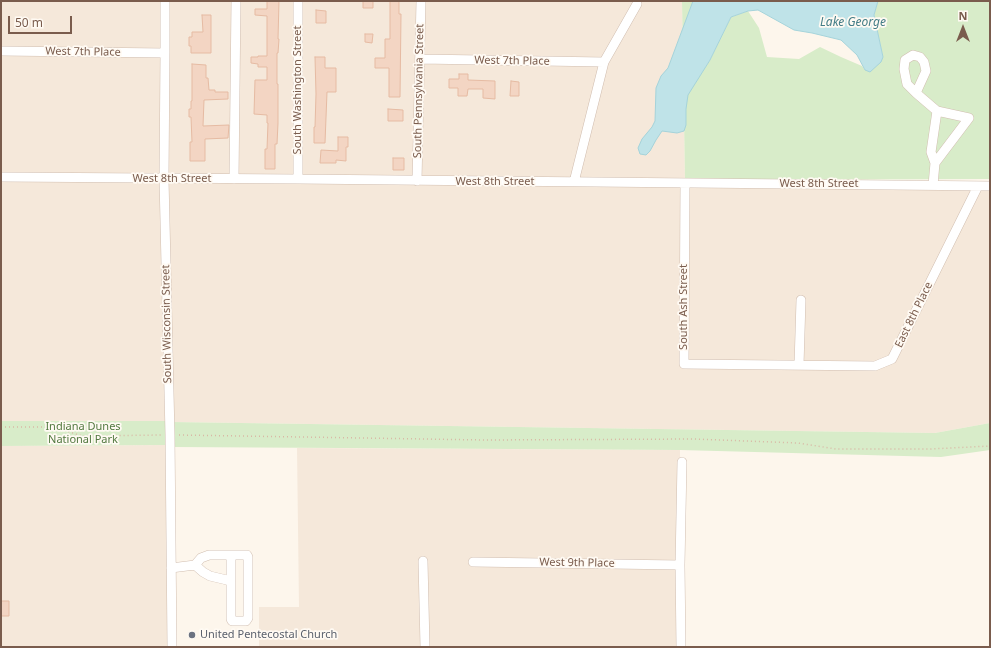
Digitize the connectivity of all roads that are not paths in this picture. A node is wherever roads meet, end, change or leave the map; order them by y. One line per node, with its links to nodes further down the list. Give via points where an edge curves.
1 (165, 1): 7 (street, South Wisconsin Street)
2 (236, 1): 15 (street)
3 (298, 1): 16 (street, South Washington Street)
4 (421, 1): 8 (street, South Pennsylvania Street)
5 (638, 4): 9 (street)
6 (1, 51): 7 (street, West 7th Place)
7 (165, 53): 14 (street, South Wisconsin Street)
8 (420, 59): 9 (street, West 7th Place); 17 (street, South Pennsylvania Street)
9 (604, 62): 18 (street)
10 (916, 92): 11 (street)
11 (937, 111): 12 (street, via 931,152); 12 (street, via 969,118)
12 (935, 163): 20 (street)
13 (1, 177): 14 (street, West 8th Street)
14 (164, 179): 15 (street, West 8th Street); 31 (street, South Wisconsin Street)
15 (234, 179): 16 (street, West 8th Street)
16 (298, 179): 17 (street, West 8th Street)
17 (418, 181): 18 (street, West 8th Street)
18 (574, 182): 19 (street, West 8th Street)
19 (685, 183): 20 (street, West 8th Street); 24 (street, South Ash Street, via 684,364)
20 (934, 185): 21 (street, West 8th Street)
21 (978, 186): 22 (street, West 8th Street); 24 (street, East 8th Place, via 892,359 875,366)
22 (990, 186)
23 (801, 300): 24 (street)
24 (799, 365)
25 (682, 462): 29 (street)
26 (231, 556): 30 (street, via 209,555 201,558); 32 (street); 32 (street, via 248,557 246,621 231,619)
27 (423, 561): 34 (street)
28 (473, 562): 29 (street, West 9th Place)
29 (680, 565): 35 (street)
30 (196, 566): 31 (street); 32 (street, via 210,576)
31 (171, 568): 33 (street, South Wisconsin Street)
32 (231, 581)
33 (172, 647)
34 (426, 647)
35 (681, 647)

